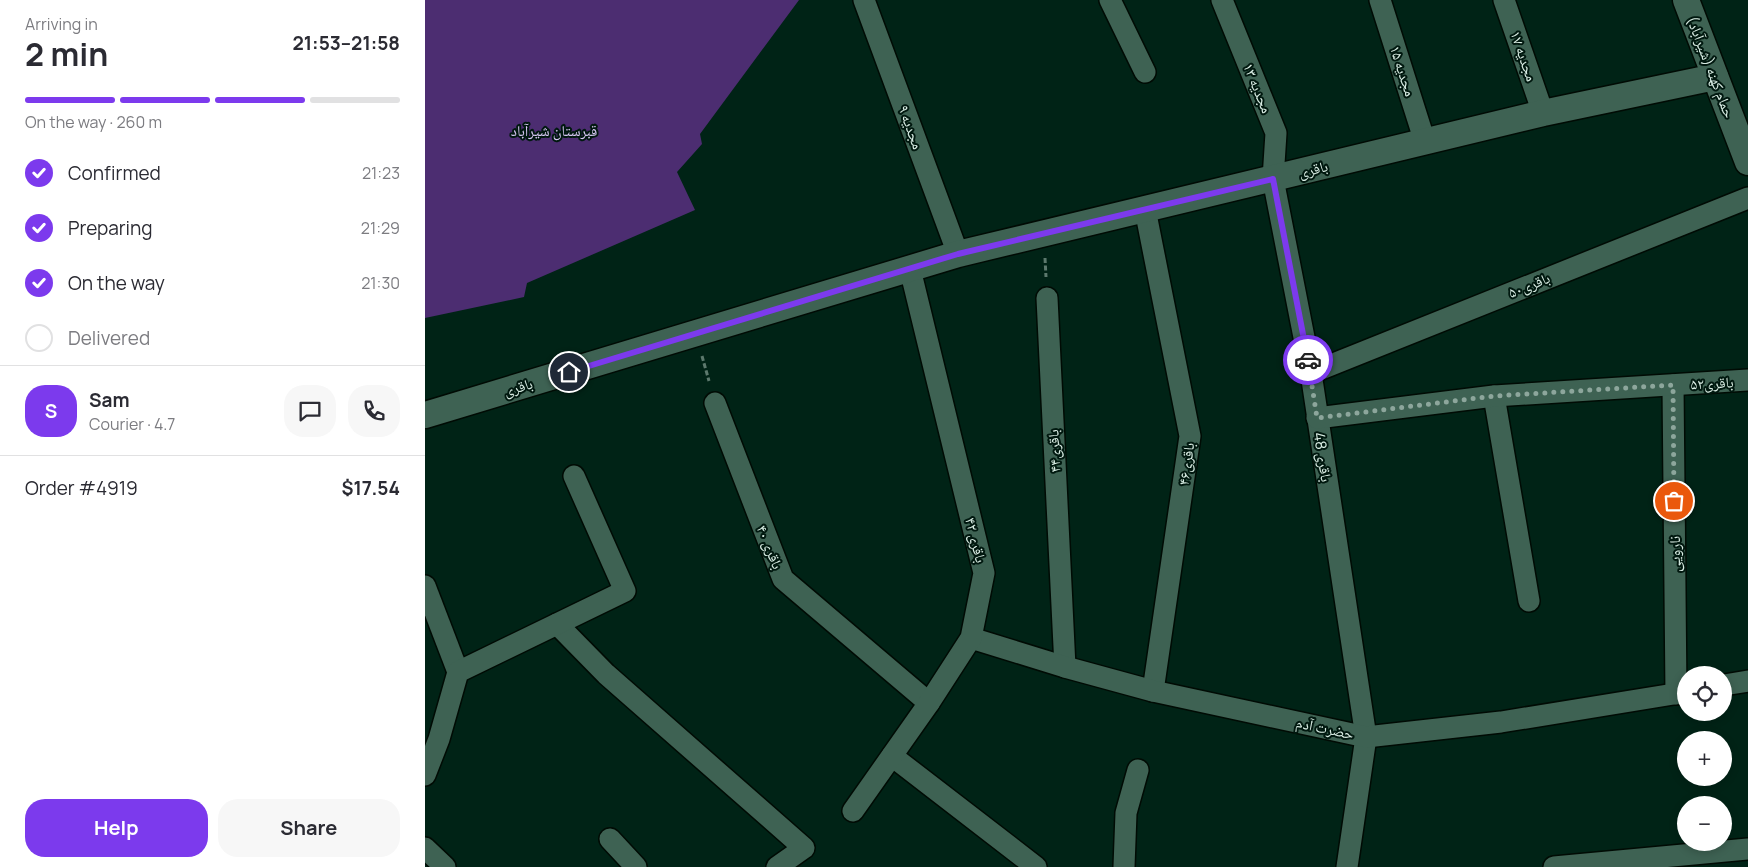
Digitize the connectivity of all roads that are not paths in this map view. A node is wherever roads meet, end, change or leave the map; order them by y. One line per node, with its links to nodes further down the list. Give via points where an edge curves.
1 (864, 0): 15 (street, مجدیه ۹)
2 (1110, 0): 7 (street)
3 (1222, 0): 12 (street, مجدیه ۱۳, via 1276,133)
4 (1380, 0): 10 (street, مجدیه ۱۵)
5 (1504, 0): 9 (street, مجدیه ۱۷)
6 (1686, 0): 8 (street, حمام کهنه (شیرآباد))
7 (1145, 72)
8 (1715, 77): 9 (street, باقری); 11 (street, حمام کهنه (شیرآباد))
9 (1543, 113): 10 (street, باقری)
10 (1425, 142): 12 (street, باقری)
11 (1748, 162)
12 (1273, 179): 14 (street, باقری); 18 (street, باقری 48)
13 (1748, 198): 18 (street, باقری۵۰)
14 (1145, 209): 15 (street, باقری); 35 (street, باقری۴۶, via 1190,436)
15 (958, 254): 16 (street, باقری)
16 (910, 269): 23 (street, باقری); 29 (street, باقری ۴۲, via 984,573)
17 (1047, 298): 31 (street, باقری۴۴)
18 (1311, 373): 24 (street, باقری 48)
19 (1748, 380): 20 (street, باقری۵۲)
20 (1673, 385): 21 (street, باقری۵۲); 30 (street, نارویی)
21 (1494, 396): 24 (street, باقری۵۲); 27 (street)
22 (715, 403): 37 (street, باقری ۴۰, via 783,579)
23 (425, 415)
24 (1317, 418): 38 (street, باقری 48)
25 (574, 476): 28 (street, via 625,591)
26 (425, 586): 32 (street)
27 (1529, 601)
28 (557, 624): 32 (street); 49 (street, via 606,674 804,848)
29 (971, 638): 31 (street, حضرت آدم); 37 (street, باقری ۴۲)
30 (1680, 666)
31 (1065, 667): 35 (street, حضرت آدم)
32 (459, 672): 41 (street)
33 (1748, 681): 34 (street)
34 (1732, 684)
35 (1153, 692): 38 (street, حضرت آدم)
36 (1677, 694): 38 (street, حضرت آدم, via 1501,722)
37 (929, 703): 39 (street, باقری ۴۲)
38 (1366, 736): 52 (street, باقری 48)
39 (892, 756): 42 (street, باقری ۴۲); 50 (street)
40 (1138, 770): 51 (street, via 1126,813)
41 (425, 775)
42 (853, 811)
43 (610, 839): 48 (street)
44 (425, 848): 47 (street)
45 (1748, 848): 46 (street)
46 (1627, 864): 53 (street)
47 (445, 867)
48 (636, 867)
49 (777, 867)
50 (1036, 867)
51 (1124, 867)
52 (1347, 867)
53 (1554, 867)

